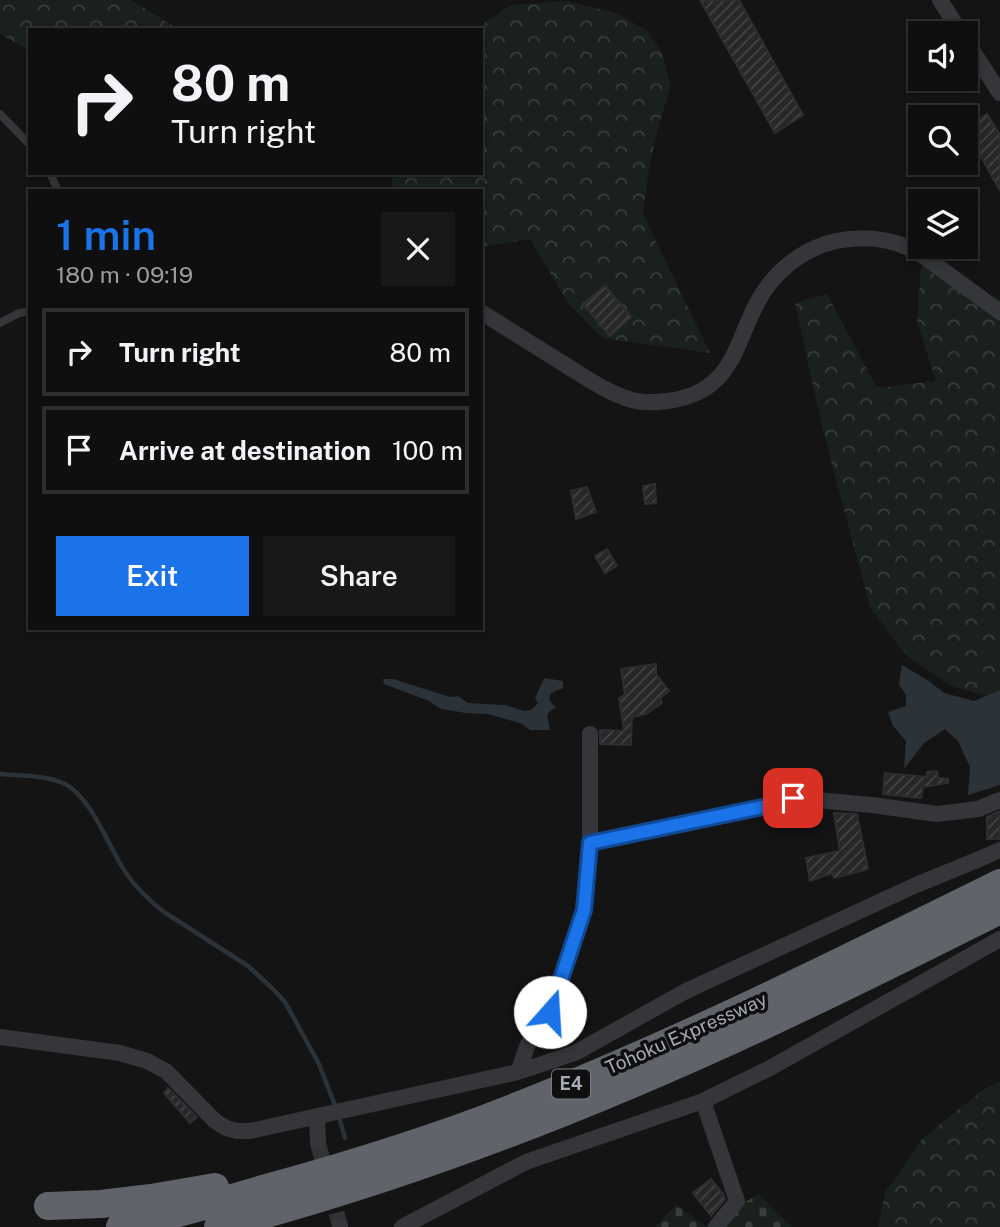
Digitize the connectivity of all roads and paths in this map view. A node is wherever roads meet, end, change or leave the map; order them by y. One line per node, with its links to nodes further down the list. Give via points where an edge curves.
1 (940, 0): 2 (street)
2 (953, 21)
3 (978, 59): 4 (street)
4 (1000, 93)
5 (0, 114): 6 (lane)
6 (28, 143)
7 (28, 311): 10 (lane)
8 (1000, 312): 9 (street, via 911,248 880,238 825,244 786,266 768,286 724,372 686,398 659,403 634,400 603,388)
9 (483, 313)
10 (0, 323)
11 (590, 734): 13 (street)
12 (1000, 800): 13 (street, via 978,809 937,814 793,798)
13 (590, 843): 19 (street, via 584,910 550,1012 528,1044)
14 (1000, 850): 19 (street, via 686,991 575,1053)
15 (1000, 883): 21 (highway, Tohoku Expressway / E4, via 759,1001)
16 (1000, 910): 26 (highway, Tohoku Expressway / E4, via 791,1013 575,1107 380,1180)
17 (1000, 939): 20 (street)
18 (0, 1037): 22 (street, via 147,1062 166,1070 215,1121 237,1131)
19 (518, 1072): 22 (street)
20 (704, 1101): 27 (street, via 526,1162); 28 (street, via 737,1201)
21 (519, 1106): 24 (highway, via 469,1111 336,1156 226,1185 101,1204); 25 (highway, Tohoku Expressway / E4, via 311,1176)
22 (317, 1116): 23 (street)
23 (318, 1143)
24 (48, 1206)
25 (120, 1227)
26 (218, 1227)
27 (402, 1227)
28 (716, 1227)

